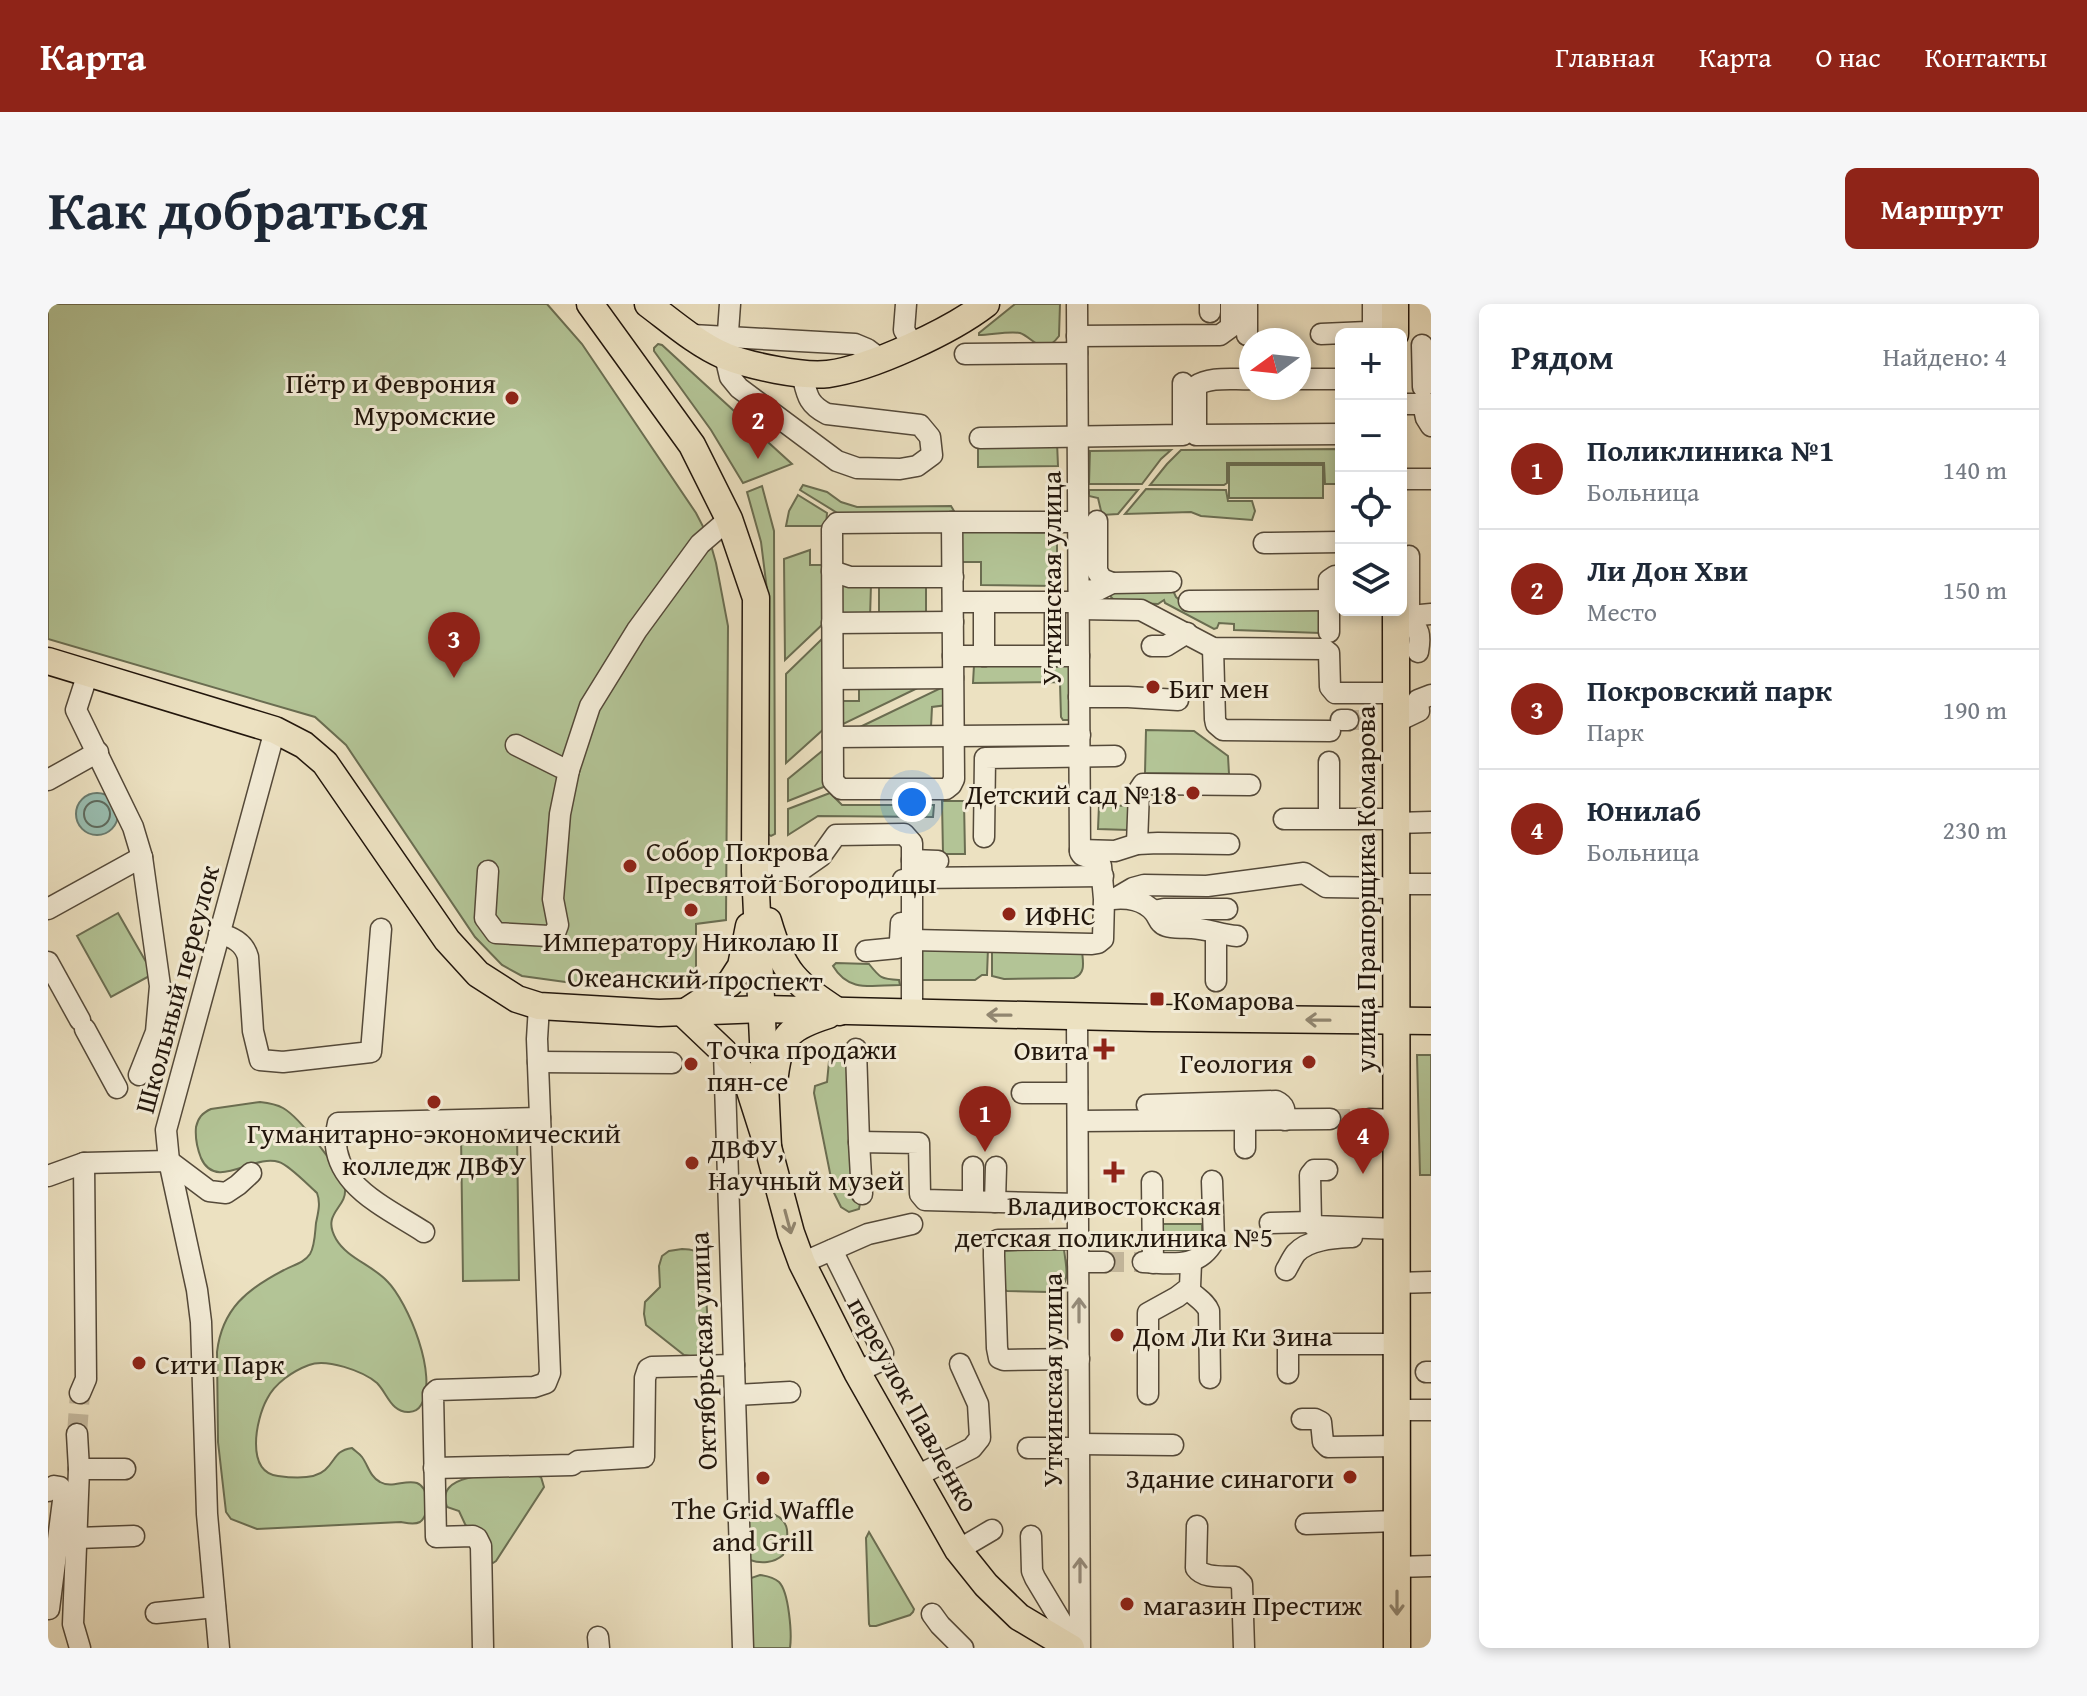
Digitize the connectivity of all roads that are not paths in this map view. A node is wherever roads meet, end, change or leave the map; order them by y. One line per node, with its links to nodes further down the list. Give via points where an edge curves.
1 (590, 304): 32 (main road, via 692,445)
2 (648, 304): 17 (main road, via 691,335)
3 (730, 304): 17 (street)
4 (906, 304): 15 (street, via 904,330)
5 (986, 304): 15 (main road)
6 (1077, 304): 14 (street, Уткинская улица)
7 (1231, 304): 14 (street, via 1231,327 1220,335)
8 (1247, 304): 11 (street)
9 (1373, 304): 13 (street, via 1370,331)
10 (1395, 304): 12 (main road)
11 (1247, 328)
12 (1395, 328)
13 (1321, 334)
14 (1077, 344): 18 (street); 28 (street, Уткинская улица)
15 (913, 345): 19 (main road)
16 (1427, 345): 25 (street)
17 (727, 346): 19 (street, via 855,344); 20 (main road, via 766,367); 20 (street, via 730,377 739,388 837,461 857,468 900,469 917,466 932,455 930,437 920,425 817,409)
18 (965, 354)
19 (879, 358): 20 (main road, via 826,374)
20 (802, 374)
21 (1239, 379): 27 (street, via 1198,383 1196,435)
22 (1311, 379): 23 (street)
23 (1335, 379)
24 (1183, 383): 28 (street, via 1183,435)
25 (1425, 398): 26 (street)
26 (1431, 427)
27 (1335, 434)
28 (1078, 437): 29 (street); 33 (street, Уткинская улица)
29 (980, 438)
30 (1407, 479): 31 (street)
31 (1431, 479)
32 (729, 519): 83 (street, via 700,544 637,630 590,706); 98 (main road, via 756,598)
33 (1087, 521): 34 (street); 43 (street, via 1097,571); 45 (street, Уткинская улица)
34 (952, 522): 38 (street, via 834,524); 41 (street)
35 (1335, 542): 36 (street)
36 (1264, 543)
37 (1409, 556): 39 (street)
38 (832, 571): 41 (street, via 850,577); 54 (street)
39 (1407, 573)
40 (1335, 576): 44 (street, via 1329,580)
41 (953, 577): 49 (street)
42 (1171, 582): 43 (street)
43 (1112, 583): 45 (street)
44 (1329, 600): 46 (street); 55 (street)
45 (1079, 601): 47 (street); 56 (street, via 1141,610); 62 (street, Уткинская улица)
46 (1189, 601)
47 (1055, 603): 49 (street); 61 (street)
48 (984, 611): 60 (street)
49 (953, 612): 54 (street); 60 (street)
50 (1431, 614): 51 (street)
51 (1407, 615)
52 (1402, 616): 67 (main road, улица Прапорщика Комарова)
53 (1403, 616): 59 (street, via 1421,637)
54 (832, 623): 66 (street)
55 (1329, 632)
56 (1187, 633): 57 (street, via 1166,646); 58 (street)
57 (1152, 646)
58 (1213, 648): 67 (street, via 1324,649 1335,693); 74 (street, via 1215,719 1223,730)
59 (1418, 652)
60 (967, 656): 61 (street); 65 (street); 71 (street)
61 (1055, 656): 62 (street)
62 (1079, 656): 69 (street, Уткинская улица)
63 (48, 661): 64 (main road, Океанский проспект)
64 (88, 673): 75 (main road, Океанский проспект); 80 (street, via 76,710)
65 (953, 678): 66 (street); 76 (street)
66 (833, 679): 77 (street)
67 (1396, 693): 72 (main road, улица Прапорщика Комарова)
68 (1431, 695): 72 (street, via 1418,700 1419,711)
69 (1079, 697): 70 (street); 79 (street, Уткинская улица)
70 (1178, 700)
71 (964, 701)
72 (1389, 720): 73 (street); 88 (main road, улица Прапорщика Комарова)
73 (1431, 723)
74 (1340, 724)
75 (275, 730): 108 (street, Школьный переулок); 114 (main road, Океанский проспект, via 325,763 447,940 478,974 517,999)
76 (954, 736): 77 (street); 77 (street, via 954,779 948,788 856,789 841,789 833,781); 79 (street)
77 (833, 737)
78 (516, 745): 83 (street)
79 (1080, 747): 81 (street); 90 (street, via 985,758); 93 (street, Уткинская улица, via 1087,800)
80 (98, 752): 84 (street); 94 (street)
81 (1115, 753)
82 (1329, 762): 86 (street)
83 (569, 770): 97 (street, via 556,849 555,933 496,933 485,918)
84 (48, 780)
85 (1250, 785): 91 (street, via 1143,784)
86 (1329, 818): 87 (street); 88 (street)
87 (1284, 819)
88 (1396, 821): 89 (street); 101 (main road, улица Прапорщика Комарова)
89 (1431, 822)
90 (984, 837)
91 (1137, 844): 92 (street); 93 (street, via 1115,851)
92 (1229, 844)
93 (1080, 851): 99 (street, via 1099,861)
94 (142, 857): 103 (street); 126 (street, via 160,986 156,1032)
95 (938, 861): 96 (street)
96 (912, 869): 98 (street, via 912,843 904,834 841,834 801,870); 99 (street); 110 (street); 111 (street, via 901,885 897,948)
97 (488, 871)
98 (755, 871): 115 (main road); 116 (main road, via 777,950 789,972); 117 (main road, via 741,966 730,983)
99 (1103, 876): 102 (street)
100 (1431, 884): 101 (street)
101 (1396, 886): 102 (street, via 1326,887 1304,873 1207,886 1144,885); 120 (main road, улица Прапорщика Комарова)
102 (1110, 899): 105 (street, via 1141,902); 110 (street, via 1098,943)
103 (48, 909)
104 (1227, 909): 105 (street)
105 (1154, 911): 107 (street, via 1164,926)
106 (381, 929): 108 (street, via 371,1052 283,1062 260,1060 245,947)
107 (1216, 933): 109 (street); 113 (street)
108 (219, 934): 141 (street, Школьный переулок, via 166,1130)
109 (1237, 936)
110 (912, 940): 118 (street)
111 (866, 951)
112 (48, 962): 127 (street)
113 (1216, 981)
114 (539, 1006): 117 (main road, Океанский проспект); 124 (street)
115 (763, 1009): 116 (main road, Океанский проспект); 117 (main road, Океанский проспект); 139 (main road)
116 (839, 1012): 118 (main road, Океанский проспект); 139 (main road, via 806,1022 787,1035 778,1052)
117 (683, 1013): 123 (main road)
118 (912, 1013): 119 (main road, Океанский проспект, one-way to 118)
119 (1077, 1016): 120 (main road, Океанский проспект, one-way to 119); 129 (street, Уткинская улица)
120 (1396, 1021): 121 (main road, Океанский проспект); 135 (main road, улица Прапорщика Комарова)
121 (1431, 1021)
122 (856, 1049): 138 (street)
123 (724, 1052): 139 (main road, via 746,1078); 172 (street, Октябрьская улица)
124 (538, 1062): 125 (street); 131 (street)
125 (672, 1063)
126 (139, 1075)
127 (117, 1088)
128 (1022, 1093): 129 (street)
129 (1077, 1093): 136 (street, Уткинская улица)
130 (1147, 1105): 134 (street, via 1276,1101 1285,1108)
131 (540, 1118): 157 (street, via 338,1123 334,1138 342,1170 358,1189); 188 (street, via 550,1373 546,1383 534,1387 437,1390 432,1403)
132 (1330, 1119): 134 (street)
133 (1369, 1119): 135 (street)
134 (1285, 1120): 137 (street)
135 (1396, 1120): 158 (main road, улица Прапорщика Комарова)
136 (1078, 1121): 137 (street); 153 (street, Уткинская улица)
137 (1245, 1121): 140 (street)
138 (859, 1142): 150 (street); 151 (street, via 919,1143 922,1197)
139 (768, 1147): 163 (main road, переулок Павленко, one-way to 163)
140 (1245, 1148)
141 (169, 1161): 142 (street); 146 (street, via 209,1191 226,1193); 203 (street, Школьный переулок, via 201,1322)
142 (84, 1163): 147 (street); 177 (street, via 86,1379)
143 (973, 1167): 151 (street)
144 (996, 1167): 152 (street)
145 (1327, 1170): 154 (street, via 1310,1175)
146 (251, 1173)
147 (48, 1176)
148 (1212, 1181): 164 (street, via 1214,1241)
149 (1152, 1182): 164 (street, via 1148,1262)
150 (862, 1194)
151 (973, 1201): 152 (street)
152 (995, 1202): 153 (street)
153 (1078, 1204): 159 (street, Уткинская улица)
154 (1311, 1222): 155 (street); 158 (street)
155 (1270, 1223)
156 (912, 1224): 160 (street, via 868,1234)
157 (424, 1232)
158 (1396, 1233): 165 (street, via 1323,1241 1297,1252); 167 (main road, улица Прапорщика Комарова)
159 (1078, 1239): 161 (street, Уткинская улица); 170 (street, via 998,1240 994,1256 999,1358)
160 (832, 1250): 163 (street); 173 (street, via 883,1353 878,1362)
161 (1078, 1262): 162 (street); 170 (street, Уткинская улица, one-way to 161)
162 (1104, 1262)
163 (802, 1263): 173 (main road, переулок Павленко)
164 (1191, 1263): 168 (street)
165 (1286, 1270)
166 (1431, 1282): 167 (street)
167 (1396, 1283): 169 (main road, улица Прапорщика Комарова)
168 (1188, 1289): 175 (street, via 1209,1311); 178 (street, via 1148,1313)
169 (1397, 1344): 174 (street, via 1288,1336); 180 (main road, улица Прапорщика Комарова)
170 (1079, 1359): 185 (street, Уткинская улица)
171 (960, 1364): 191 (street, via 978,1404 980,1438 972,1448)
172 (734, 1365): 179 (street, Октябрьская улица); 188 (street, via 648,1369 644,1457 572,1465)
173 (857, 1372): 191 (main road, переулок Павленко)
174 (1288, 1373)
175 (1210, 1378)
176 (790, 1392): 179 (street)
177 (80, 1393)
178 (1148, 1394)
179 (735, 1395): 210 (street, Октябрьская улица)
180 (1397, 1410): 181 (street); 186 (main road, улица Прапорщика Комарова)
181 (1431, 1410)
182 (1302, 1419): 186 (street, via 1321,1422 1328,1447)
183 (77, 1434): 189 (street)
184 (1173, 1445): 185 (street)
185 (1079, 1446): 187 (street); 214 (street, Уткинская улица, one-way to 185)
186 (1397, 1446): 193 (main road, улица Прапорщика Комарова)
187 (1028, 1448)
188 (434, 1468): 209 (street, via 436,1537 473,1536 481,1546)
189 (79, 1469): 190 (street); 199 (street)
190 (125, 1469)
191 (915, 1477): 200 (main road, переулок Павленко)
192 (48, 1491): 204 (street, via 54,1486 64,1493)
193 (1397, 1521): 194 (street); 202 (main road, улица Прапорщика Комарова)
194 (1306, 1524)
195 (1197, 1526): 215 (street, via 1199,1572 1235,1577 1242,1584)
196 (992, 1530): 200 (street)
197 (134, 1536): 199 (street)
198 (1031, 1536): 214 (street, via 1032,1571)
199 (77, 1538): 206 (street)
200 (958, 1550): 213 (main road, переулок Павленко, via 1019,1617)
201 (1431, 1566): 202 (street)
202 (1397, 1567): 216 (main road, улица Прапорщика Комарова, one-way to 216)
203 (215, 1607): 205 (street); 208 (street, Школьный переулок)
204 (48, 1608): 206 (street)
205 (156, 1613)
206 (73, 1624): 207 (street)
207 (80, 1648)
208 (219, 1648)
209 (483, 1648)
210 (743, 1648)
211 (937, 1648): 212 (street, via 936,1620)
212 (963, 1648)
213 (1071, 1648)
214 (1079, 1648)
215 (1244, 1648)
216 (1397, 1648)

